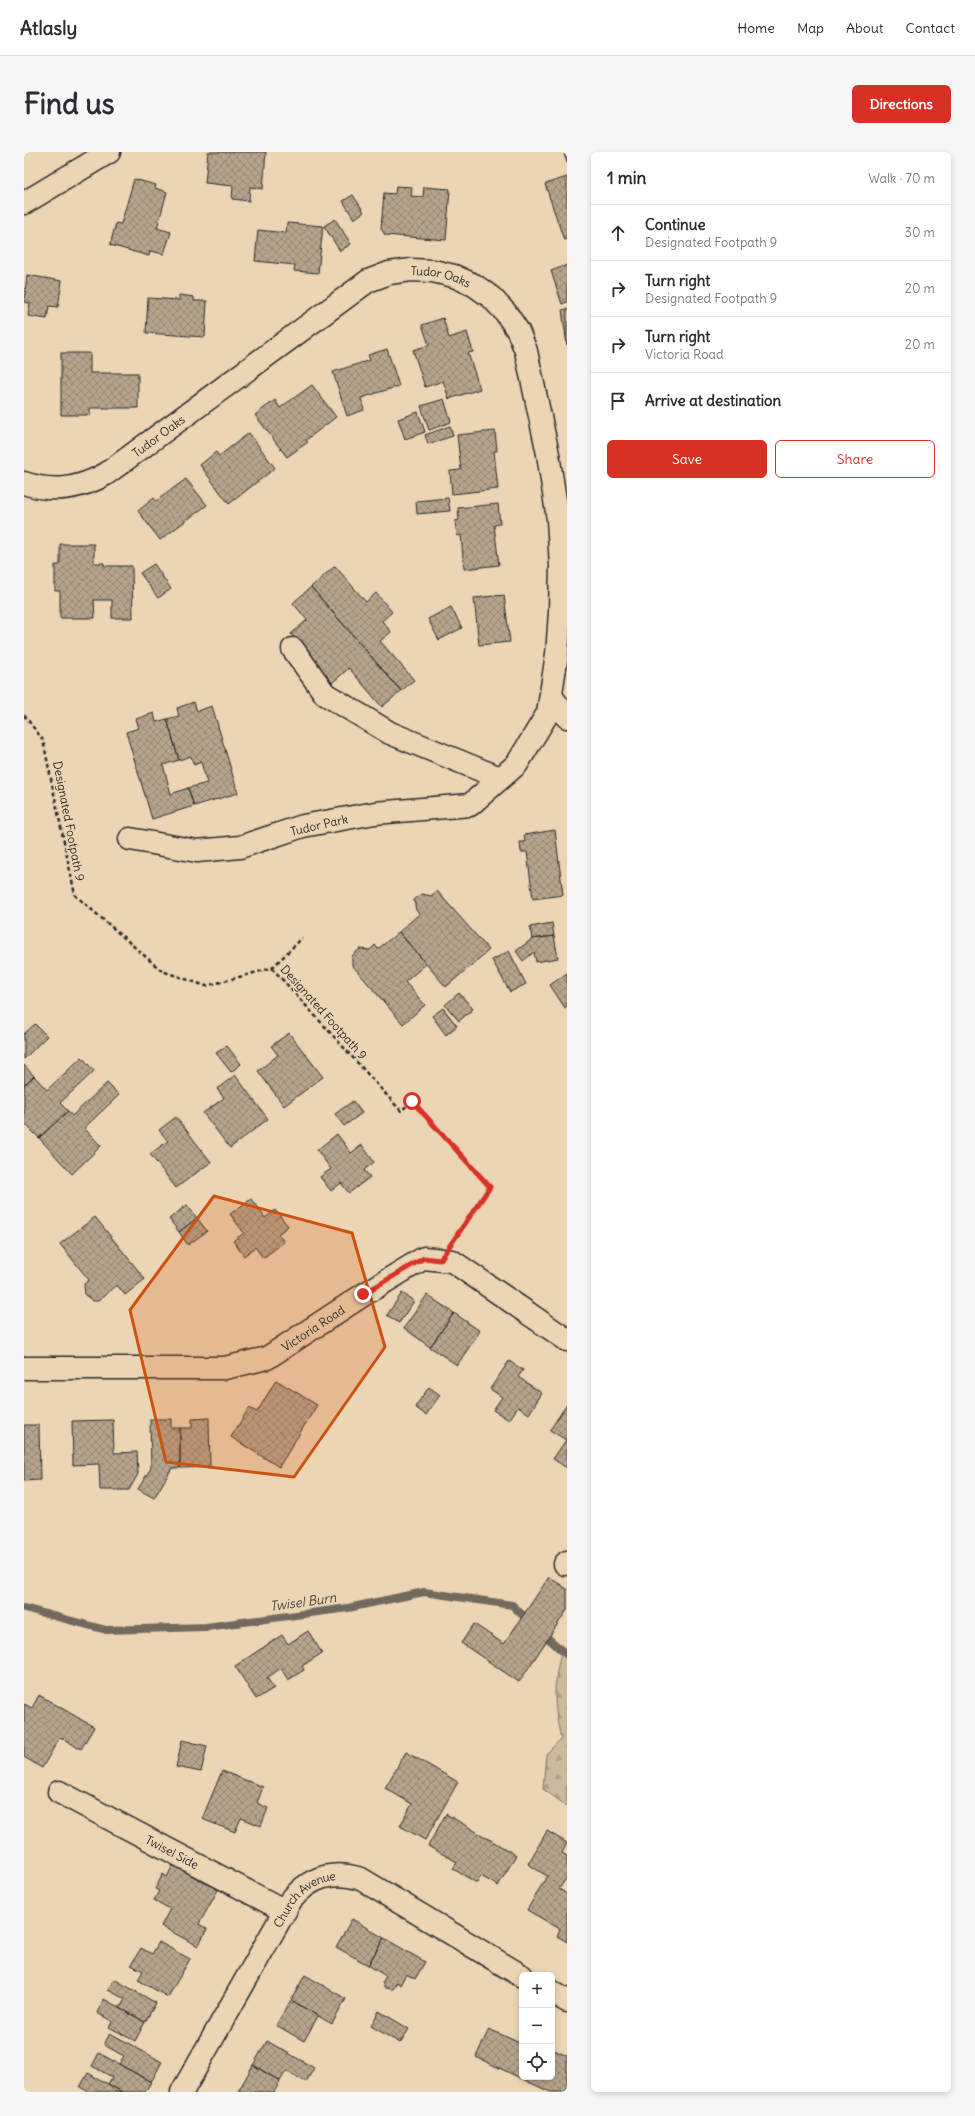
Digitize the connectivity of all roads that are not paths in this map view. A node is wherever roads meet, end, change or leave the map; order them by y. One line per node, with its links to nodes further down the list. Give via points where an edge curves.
1 (109, 152): 2 (street)
2 (24, 203)
3 (24, 483): 5 (street, Tudor Oaks, via 38,488 73,488 90,483 106,474 368,281 410,270 454,276 492,297 518,331 526,351 548,454 558,520 561,566)
4 (293, 649): 6 (street, via 325,694 390,733)
5 (555, 709): 6 (street, Tudor Park, via 517,764)
6 (500, 778): 7 (street, Tudor Park, via 470,805 360,816 303,826 240,847 197,851)
7 (130, 839)
8 (567, 1340): 9 (street, Victoria Road, via 452,1261 424,1258 363,1294 267,1358 226,1368)
9 (24, 1368)
10 (59, 1792): 11 (street, Twisel Side)
11 (285, 1911): 12 (street, Church Avenue, via 290,1900 308,1883 333,1874 347,1875 361,1879); 15 (street, Church Avenue)
12 (519, 1974)
13 (555, 1994): 14 (street)
14 (567, 2001)
15 (182, 2092)

